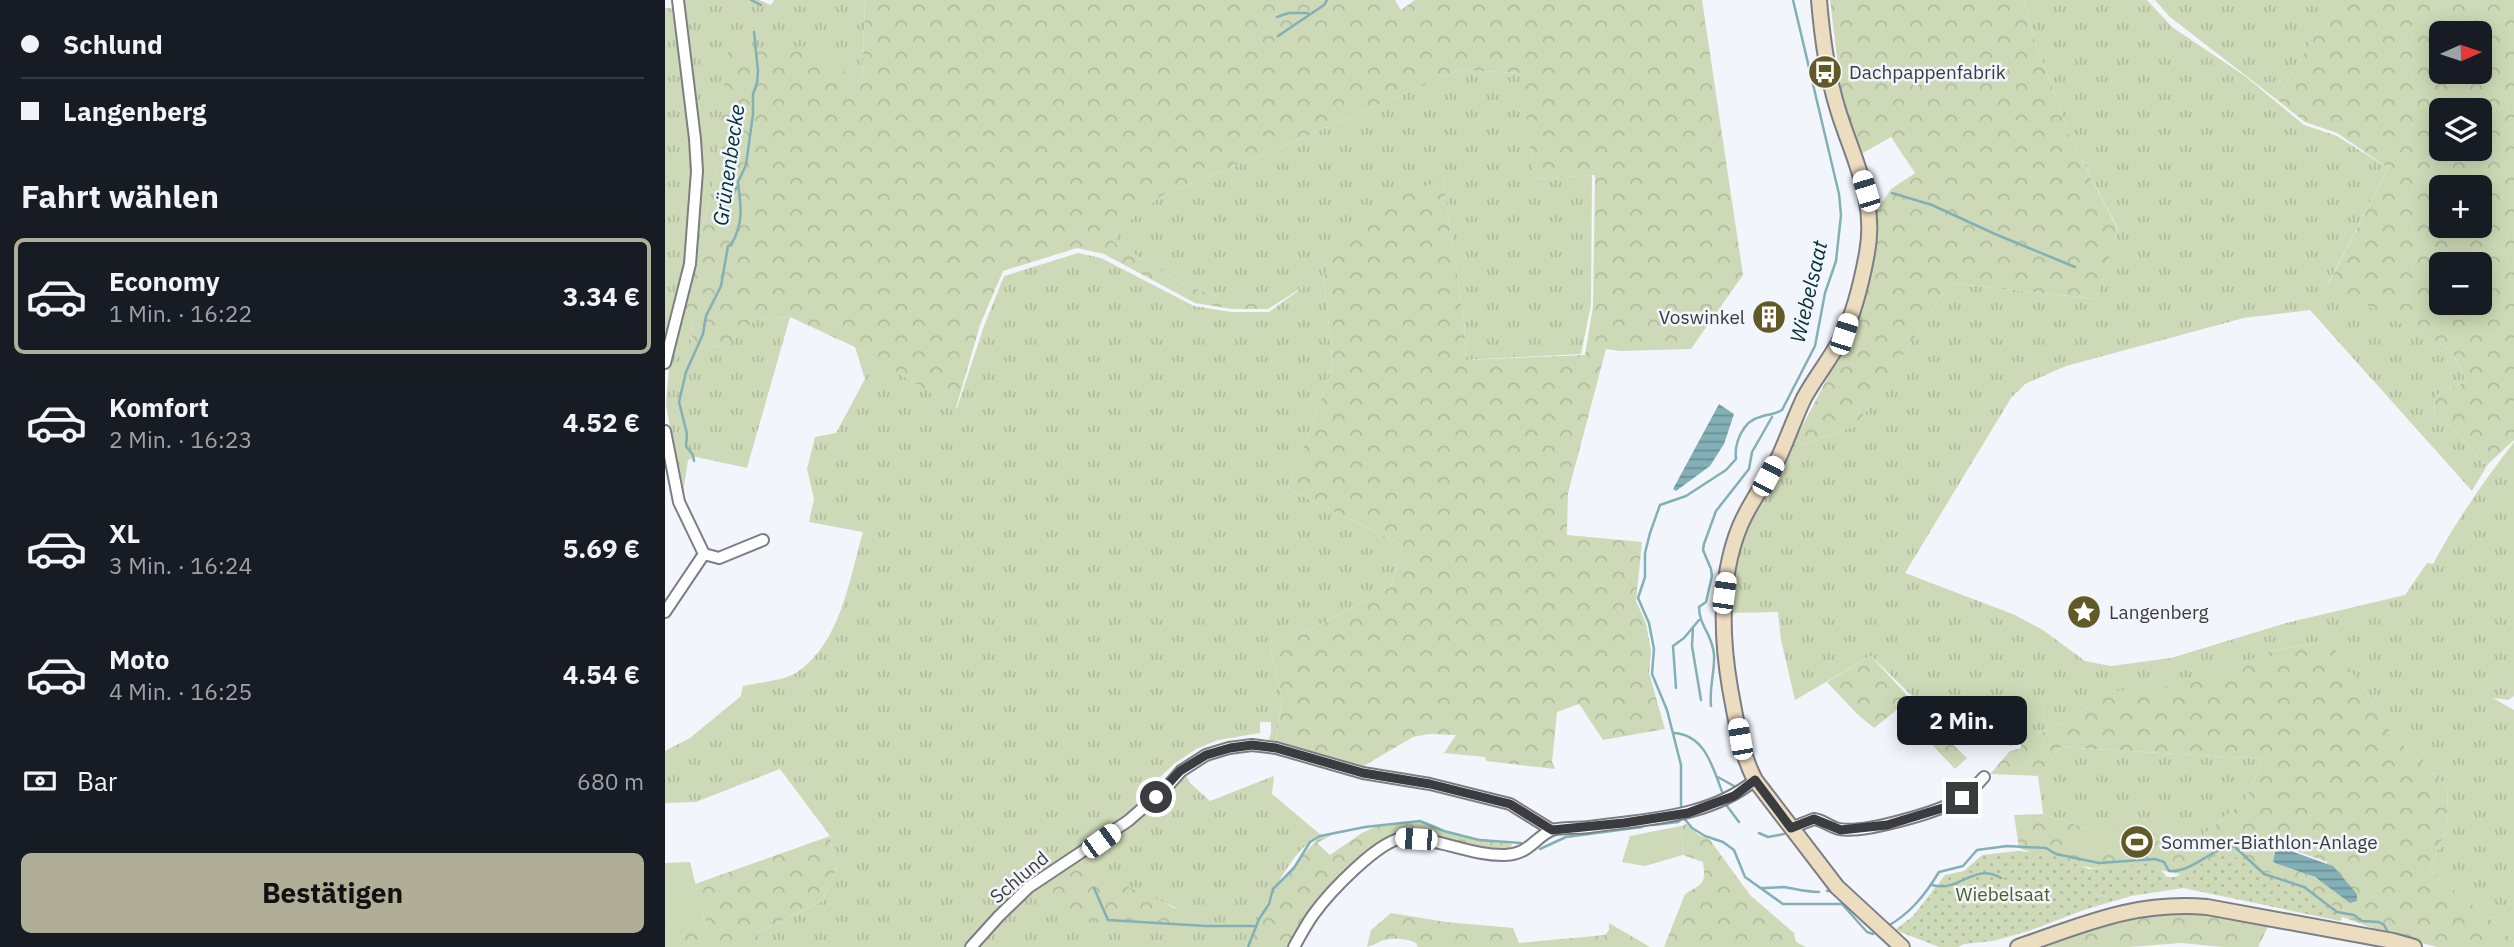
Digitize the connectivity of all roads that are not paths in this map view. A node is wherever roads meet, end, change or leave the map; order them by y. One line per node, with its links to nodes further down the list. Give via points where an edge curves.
1 (678, 0): 3 (street, via 697,171 690,264)
2 (1819, 0): 9 (main road, via 1829,71 1866,191 1870,230 1844,334 1805,397 1778,458 1740,525 1727,569 1723,614 1729,678 1740,739)
3 (665, 362)
4 (665, 431): 6 (street, via 679,502)
5 (764, 540): 6 (street, via 719,558)
6 (704, 554): 7 (street)
7 (665, 612)
8 (1984, 777): 10 (street, via 1954,803 1895,822 1841,830 1814,819)
9 (1755, 780): 10 (main road); 11 (street, via 1734,796 1682,814)
10 (1791, 828): 15 (main road, via 1837,887)
11 (1552, 830): 13 (street, Schlund, via 1510,804 1363,773 1276,748 1241,746 1206,755 1180,771 1128,821 1028,887); 14 (street, via 1508,855 1416,839 1388,842 1337,887)
12 (2381, 941): 16 (main road, via 2179,905 2132,910); 17 (main road)
13 (971, 947)
14 (1294, 947)
15 (1902, 947)
16 (2018, 947)
17 (2414, 947)

